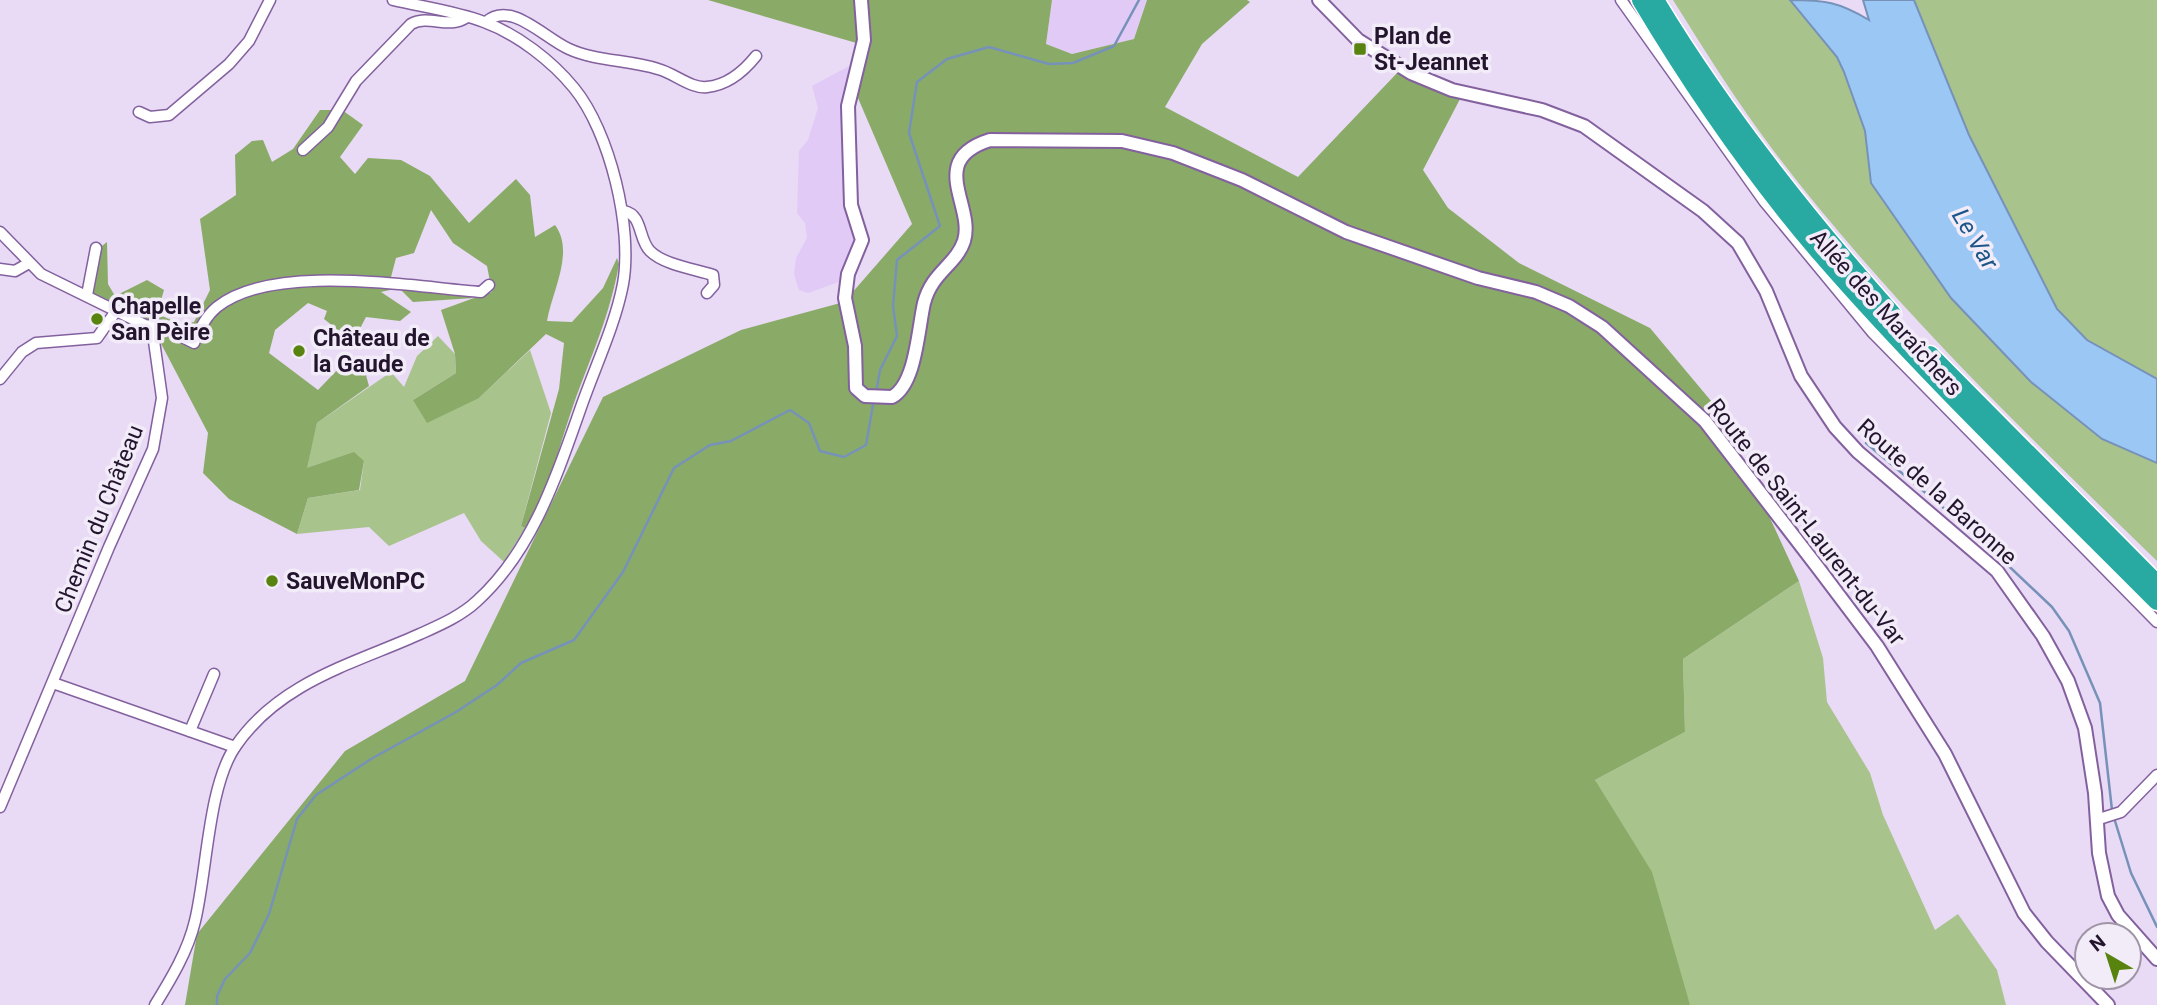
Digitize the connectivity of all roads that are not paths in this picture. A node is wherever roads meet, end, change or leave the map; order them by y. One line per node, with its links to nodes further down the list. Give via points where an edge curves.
1 (270, 0): 11 (street, via 249,41 229,64 169,115 150,117)
2 (393, 0): 8 (street)
3 (861, 0): 36 (street, Route de Saint-Laurent-du-Var, via 864,40 848,106 851,205 862,240 848,274 845,298 859,392 892,397 902,391 910,374 929,286 964,242 965,217 955,181 959,165 971,150 990,140 1122,141 1173,153 1242,180 1346,232 1569,306 1628,348 1690,406 1736,458 1877,646 1925,721 2024,912)
4 (1319, 0): 33 (street, Route de la Baronne, via 1358,40 1410,73 1452,90 1542,110 1584,126 1732,236 1758,274 1801,376 1835,427 1997,571 2031,617 2063,670 2080,711)
5 (1621, 0): 26 (street, Allée des Maraîchers, via 1764,201 1873,333)
6 (1641, 0): 25 (highway, via 1735,143 1820,253 1953,397)
7 (1655, 0): 24 (highway, via 1746,136 1830,244 1905,330)
8 (467, 16): 9 (street); 12 (street, via 456,23 418,20 411,24 356,81 328,127)
9 (486, 22): 10 (street, via 505,12 569,49 659,69 695,86 727,81); 13 (street, via 534,50 576,89 600,138)
10 (756, 56)
11 (139, 112)
12 (303, 150)
13 (624, 211): 19 (street, via 634,215 648,249 657,257 713,275 714,285); 30 (street, via 625,266 617,304 554,484 503,575 475,604 450,620 304,683)
14 (0, 232): 16 (street)
15 (96, 248): 20 (street)
16 (29, 263): 17 (street, via 15,271); 20 (street, via 41,274)
17 (0, 270)
18 (489, 285): 22 (street, via 481,292 320,281 277,283 244,292 218,306 206,317 194,343 156,324)
19 (707, 293)
20 (87, 295): 21 (street)
21 (116, 311): 22 (street); 23 (street, via 97,338 36,343 22,352)
22 (147, 326): 28 (street, Chemin du Château, via 153,334 162,398 153,449)
23 (0, 379)
24 (2157, 584)
25 (2157, 601)
26 (2157, 622)
27 (214, 674): 29 (street)
28 (53, 683): 29 (street); 32 (street, Chemin du Château)
29 (190, 731): 30 (street)
30 (235, 747): 35 (street, via 221,781 194,924)
31 (2157, 775): 33 (street, via 2121,811)
32 (0, 807)
33 (2096, 820): 34 (street, Route de la Baronne, via 2108,896 2118,915)
34 (2157, 959)
35 (155, 1005)
36 (2108, 1005)

